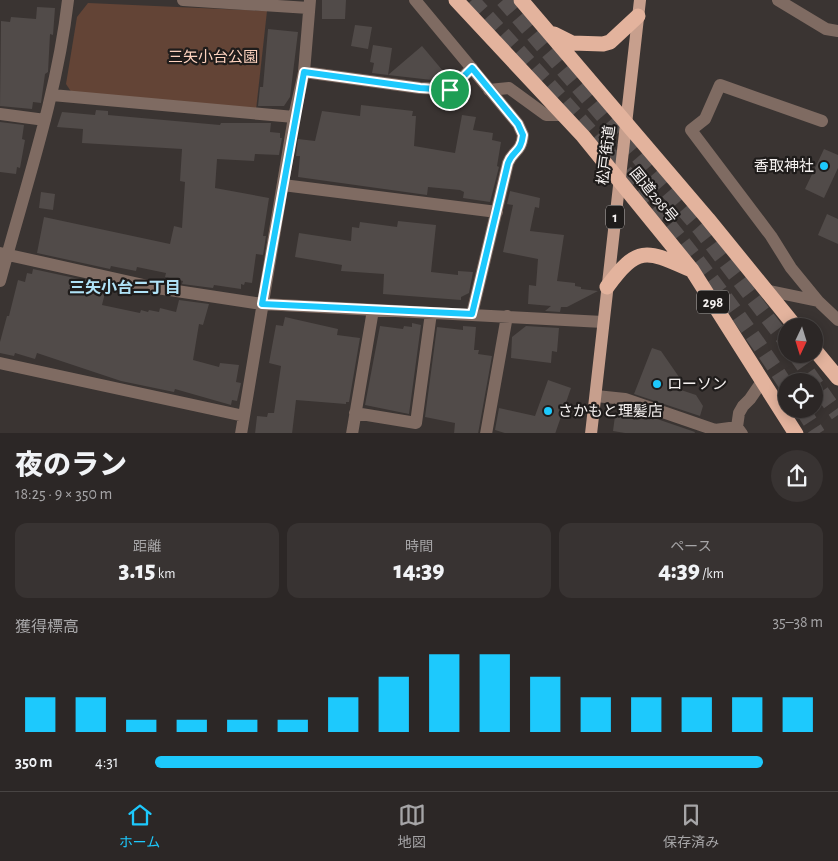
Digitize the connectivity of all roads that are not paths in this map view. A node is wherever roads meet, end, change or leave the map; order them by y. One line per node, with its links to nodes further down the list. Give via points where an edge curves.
1 (68, 0): 16 (street, via 63,45)
2 (183, 0): 8 (street)
3 (414, 0): 13 (street)
4 (456, 0): 18 (highway, 国道298号 / 298)
5 (521, 0): 11 (highway, 国道298号)
6 (640, 0): 10 (main road, 松戸街道 / 1)
7 (778, 0): 12 (street, via 826,29)
8 (231, 2): 9 (street)
9 (310, 4): 14 (street)
10 (638, 16): 11 (highway, via 610,42 603,44 572,43); 22 (main road, 松戸街道 / 1)
11 (548, 31): 22 (highway, 国道298号)
12 (838, 31)
13 (472, 68): 14 (street, via 450,90); 15 (street)
14 (304, 72): 19 (street)
15 (489, 90): 18 (street, via 509,88 546,114); 25 (street, via 518,124 523,135 519,150 510,156)
16 (52, 95): 19 (street); 20 (street)
17 (0, 114): 20 (street)
18 (563, 115): 23 (highway, 国道298号 / 298)
19 (294, 117): 24 (street)
20 (45, 120): 26 (street)
21 (822, 121): 31 (street, via 720,86 705,119 691,130)
22 (626, 124): 23 (main road, 松戸街道 / 1); 30 (highway, 国道298号)
23 (619, 179): 27 (highway, 国道298号 / 298); 29 (main road, 松戸街道 / 1)
24 (283, 184): 25 (street); 32 (street)
25 (497, 212): 35 (street)
26 (4, 254): 28 (street); 32 (street, via 157,288)
27 (692, 270): 29 (highway, via 658,255 643,254 632,259); 43 (highway, 国道298号 / 298)
28 (0, 281)
29 (607, 287): 39 (main road, 松戸街道 / 1)
30 (765, 290): 31 (street); 37 (highway, 国道298号)
31 (818, 301): 38 (street)
32 (262, 304): 33 (street); 46 (street)
33 (373, 310): 34 (street); 45 (street)
34 (431, 312): 35 (street); 45 (street, via 416,423)
35 (472, 314): 36 (street)
36 (507, 316): 39 (street); 50 (street)
37 (788, 318)
38 (838, 320)
39 (603, 322): 44 (main road, 松戸街道 / 1)
40 (823, 360): 42 (highway)
41 (0, 363): 46 (street)
42 (838, 378)
43 (763, 380): 47 (street, via 739,413); 52 (highway, 国道298号 / 298)
44 (596, 396): 47 (street, via 625,399 715,430); 51 (main road, 松戸街道 / 1)
45 (355, 412): 49 (street)
46 (244, 416): 48 (street)
47 (740, 430)
48 (241, 433)
49 (352, 433)
50 (486, 433)
51 (591, 433)
52 (795, 433)

